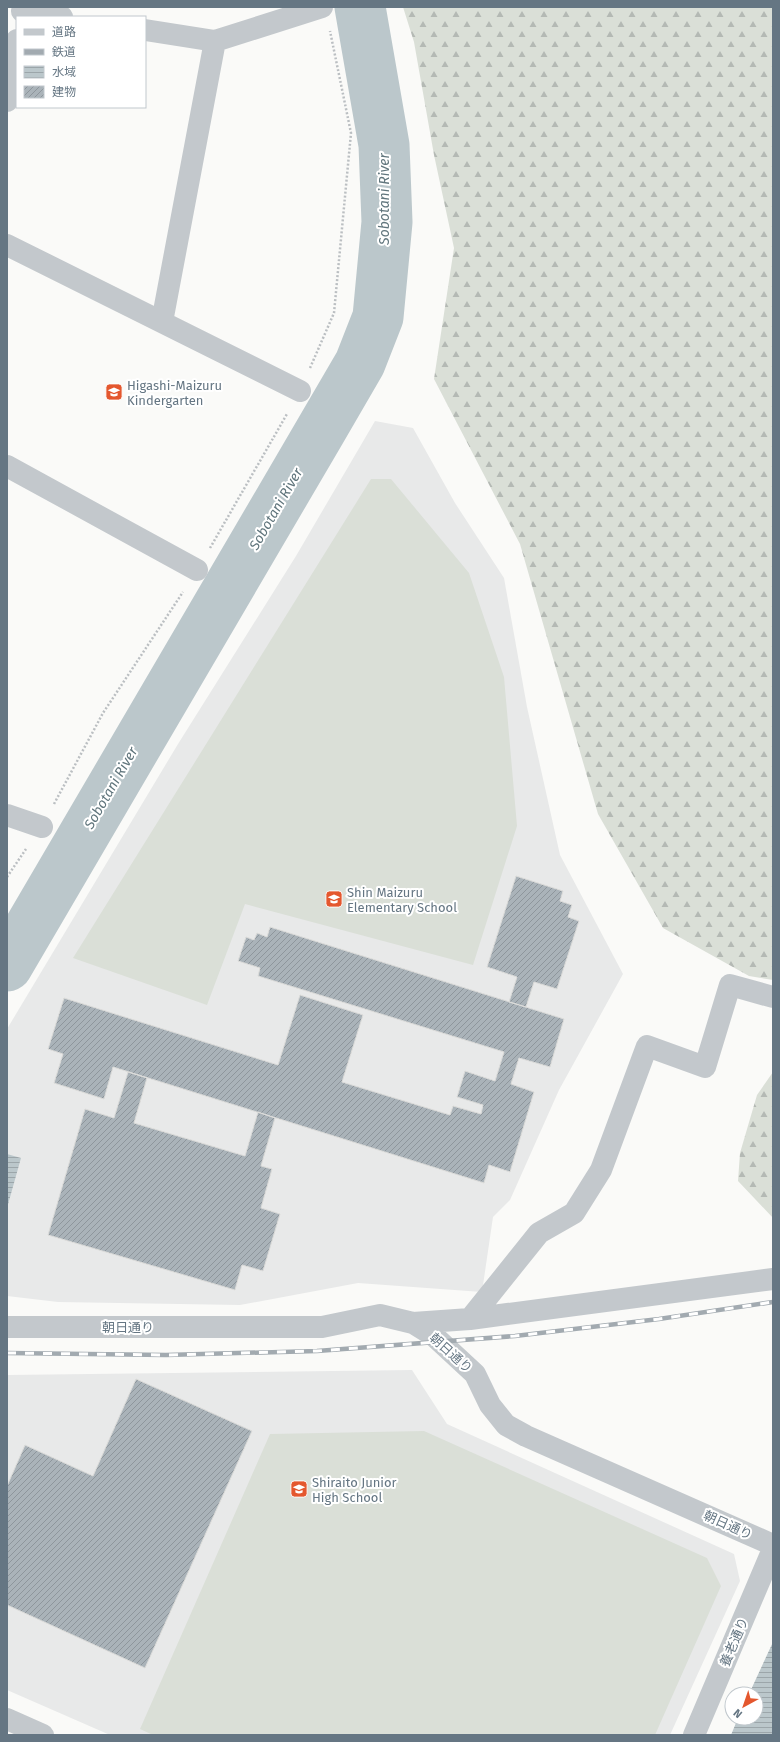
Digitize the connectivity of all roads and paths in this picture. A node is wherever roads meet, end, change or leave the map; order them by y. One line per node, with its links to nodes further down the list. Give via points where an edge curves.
1 (322, 7): 6 (street)
2 (22, 12): 3 (street)
3 (54, 16)
4 (330, 29): 11 (path, via 351,134 334,313)
5 (146, 30): 6 (street)
6 (215, 41): 10 (street)
7 (16, 46): 8 (street)
8 (7, 101)
9 (7, 245): 10 (street)
10 (162, 322): 11 (street)
11 (300, 391): 13 (path)
12 (7, 466): 13 (street)
13 (197, 570): 15 (path, via 103,713)
14 (7, 815): 15 (street)
15 (42, 827): 16 (path)
16 (7, 877)
17 (773, 997): 19 (street, via 730,985 705,1067 647,1046 601,1170 574,1213 540,1233)
18 (773, 1279): 19 (street)
19 (470, 1319): 20 (street)
20 (413, 1323): 21 (street, 朝日通り, via 380,1315 322,1327); 22 (street, 朝日通り, via 434,1336 475,1374 490,1405 506,1425)
21 (7, 1327)
22 (773, 1545)
23 (773, 1550): 26 (street, 養老通り)
24 (7, 1719): 25 (street)
25 (44, 1735)
26 (694, 1735)

